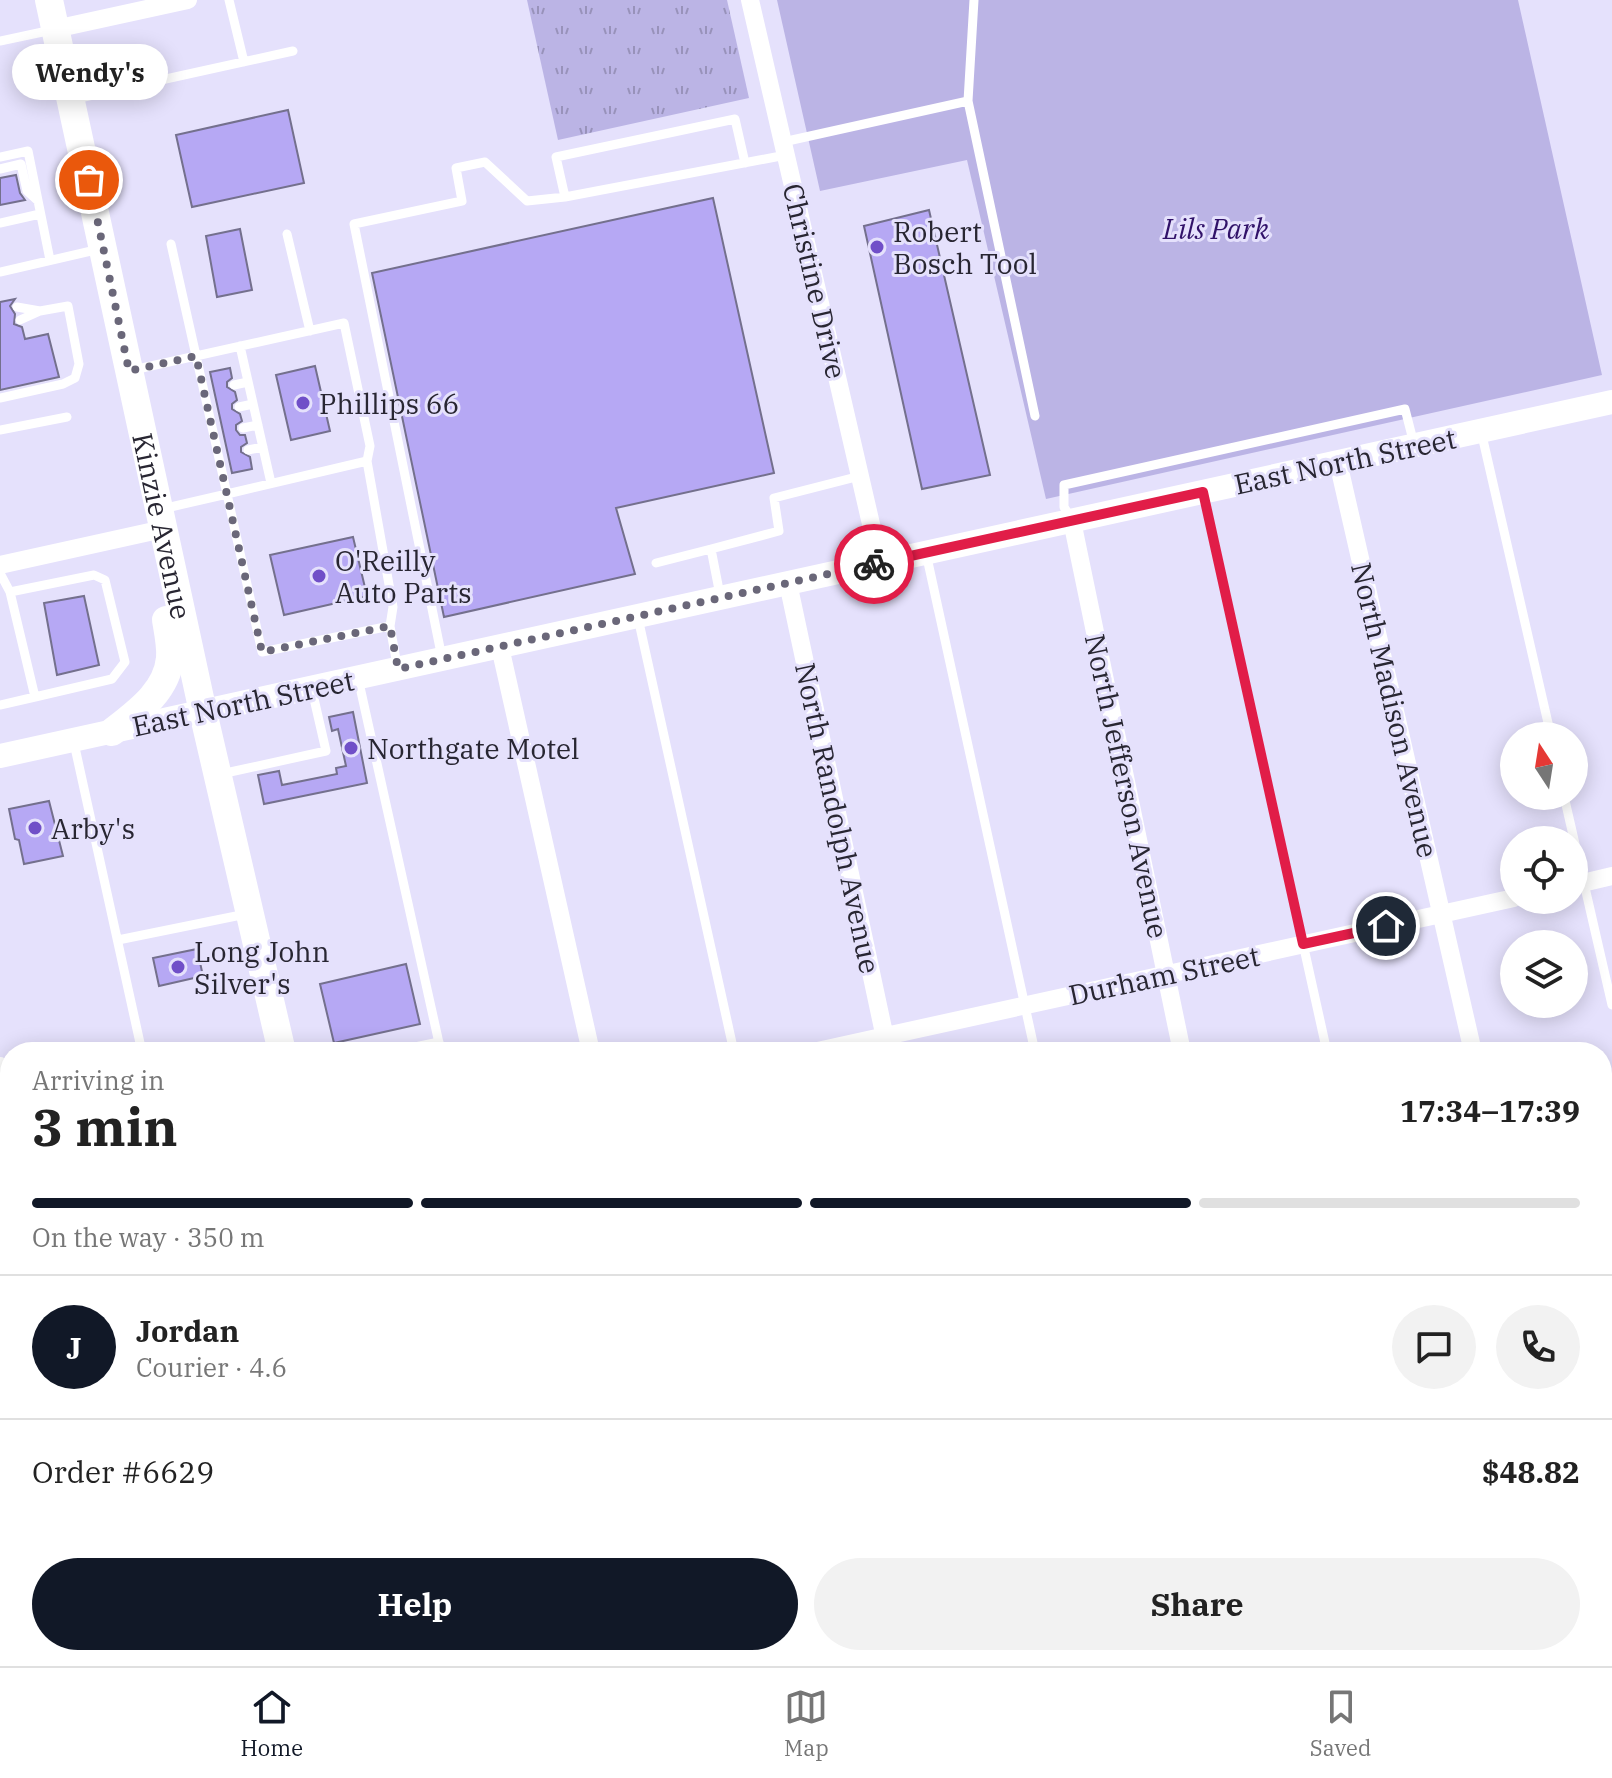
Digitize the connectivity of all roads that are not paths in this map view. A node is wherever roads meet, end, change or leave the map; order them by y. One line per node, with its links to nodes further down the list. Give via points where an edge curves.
1 (49, 0): 6 (main road, Kinzie Avenue)
2 (188, 0): 6 (street)
3 (229, 0): 9 (lane)
4 (750, 0): 12 (street, Christine Drive)
5 (974, 0): 11 (lane)
6 (55, 29): 7 (lane); 10 (main road, Kinzie Avenue)
7 (0, 41)
8 (293, 51): 9 (lane)
9 (244, 62): 10 (lane)
10 (71, 100): 22 (main road, Kinzie Avenue)
11 (968, 101): 12 (lane); 38 (lane)
12 (785, 148): 14 (lane); 49 (street, Christine Drive)
13 (0, 157): 17 (lane, via 28,151)
14 (745, 163): 16 (lane); 16 (lane, via 735,119 556,157)
15 (0, 169): 17 (lane, via 21,164 27,191)
16 (565, 197): 68 (lane, via 527,201 485,162 456,168 462,201 354,224)
17 (38, 201): 18 (lane)
18 (40, 214): 19 (lane); 23 (lane)
19 (3, 220)
20 (287, 234): 28 (lane)
21 (171, 244): 30 (lane)
22 (103, 248): 23 (lane); 31 (main road, Kinzie Avenue)
23 (50, 260): 24 (lane)
24 (0, 272)
25 (17, 307): 26 (lane)
26 (40, 311): 27 (lane); 34 (lane, via 68,306 79,364 75,378)
27 (20, 320)
28 (310, 331): 29 (lane); 47 (lane, via 344,323 370,446)
29 (240, 346): 30 (lane); 32 (lane)
30 (196, 356): 31 (lane); 52 (lane, via 214,413)
31 (129, 371): 53 (main road, Kinzie Avenue)
32 (248, 382): 33 (lane); 36 (lane)
33 (234, 385)
34 (0, 398)
35 (1612, 402): 43 (street, East North Street)
36 (253, 404): 37 (lane); 40 (lane)
37 (239, 407)
38 (1035, 416)
39 (67, 417): 42 (lane)
40 (258, 425): 41 (lane); 45 (lane)
41 (243, 428)
42 (0, 430)
43 (1481, 431): 44 (street, East North Street); 75 (lane)
44 (1414, 446): 48 (street, East North Street); 54 (lane, via 1405,409 1389,412 1064,485 1064,507)
45 (263, 447): 46 (lane); 50 (lane)
46 (248, 450)
47 (367, 461): 50 (lane); 66 (lane, via 393,607)
48 (1338, 462): 51 (street, East North Street); 84 (street, North Madison Avenue)
49 (860, 476): 55 (lane, via 774,498 779,531); 58 (street, Christine Drive)
50 (271, 483): 52 (lane)
51 (1203, 492): 54 (street, East North Street); 87 (lane)
52 (227, 494): 53 (lane); 66 (lane, via 262,652)
53 (161, 519): 59 (street); 60 (main road, Kinzie Avenue)
54 (1072, 521): 56 (street, East North Street); 88 (street, North Jefferson Avenue)
55 (711, 549): 57 (lane); 64 (lane)
56 (926, 553): 58 (street, East North Street); 89 (lane)
57 (656, 563)
58 (880, 563): 62 (street, East North Street)
59 (0, 565)
60 (172, 572): 74 (main road, Kinzie Avenue); 76 (main road, via 165,598 168,669 146,705)
61 (0, 573): 63 (lane)
62 (788, 583): 64 (street, East North Street); 96 (street, North Randolph Avenue)
63 (10, 592): 72 (lane); 72 (lane, via 94,575 105,580 125,662 112,679)
64 (720, 598): 65 (street, East North Street)
65 (638, 616): 67 (street, East North Street); 95 (lane)
66 (390, 626): 69 (lane)
67 (500, 647): 68 (street, East North Street); 94 (street)
68 (442, 659): 69 (street, East North Street)
69 (398, 669): 70 (street, East North Street)
70 (358, 678): 71 (street, East North Street); 93 (lane)
71 (312, 688): 74 (street, East North Street); 79 (lane, via 326,751)
72 (35, 697): 73 (lane)
73 (0, 705)
74 (203, 712): 76 (street, East North Street); 79 (main road, Kinzie Avenue)
75 (1548, 722)
76 (112, 732): 77 (street, East North Street)
77 (73, 740): 78 (street, East North Street); 86 (lane)
78 (0, 756)
79 (217, 775): 83 (main road, Kinzie Avenue)
80 (1612, 876): 81 (street)
81 (1588, 881)
82 (1500, 901): 84 (street, Durham Street)
83 (249, 913): 86 (lane); 92 (main road, Kinzie Avenue)
84 (1442, 914): 87 (street, Durham Street); 101 (street, North Madison Avenue)
85 (1587, 914): 90 (lane)
86 (118, 940): 91 (lane)
87 (1303, 944): 88 (street, Durham Street); 100 (lane)
88 (1166, 975): 89 (street, Durham Street); 99 (street, North Jefferson Avenue)
89 (1025, 1005): 97 (street, Durham Street); 98 (lane)
90 (1612, 1005)
91 (140, 1042)
92 (280, 1042)
93 (439, 1042)
94 (589, 1042)
95 (732, 1042)
96 (887, 1042)
97 (894, 1042)
98 (1033, 1042)
99 (1180, 1042)
100 (1325, 1042)
101 (1471, 1042)

